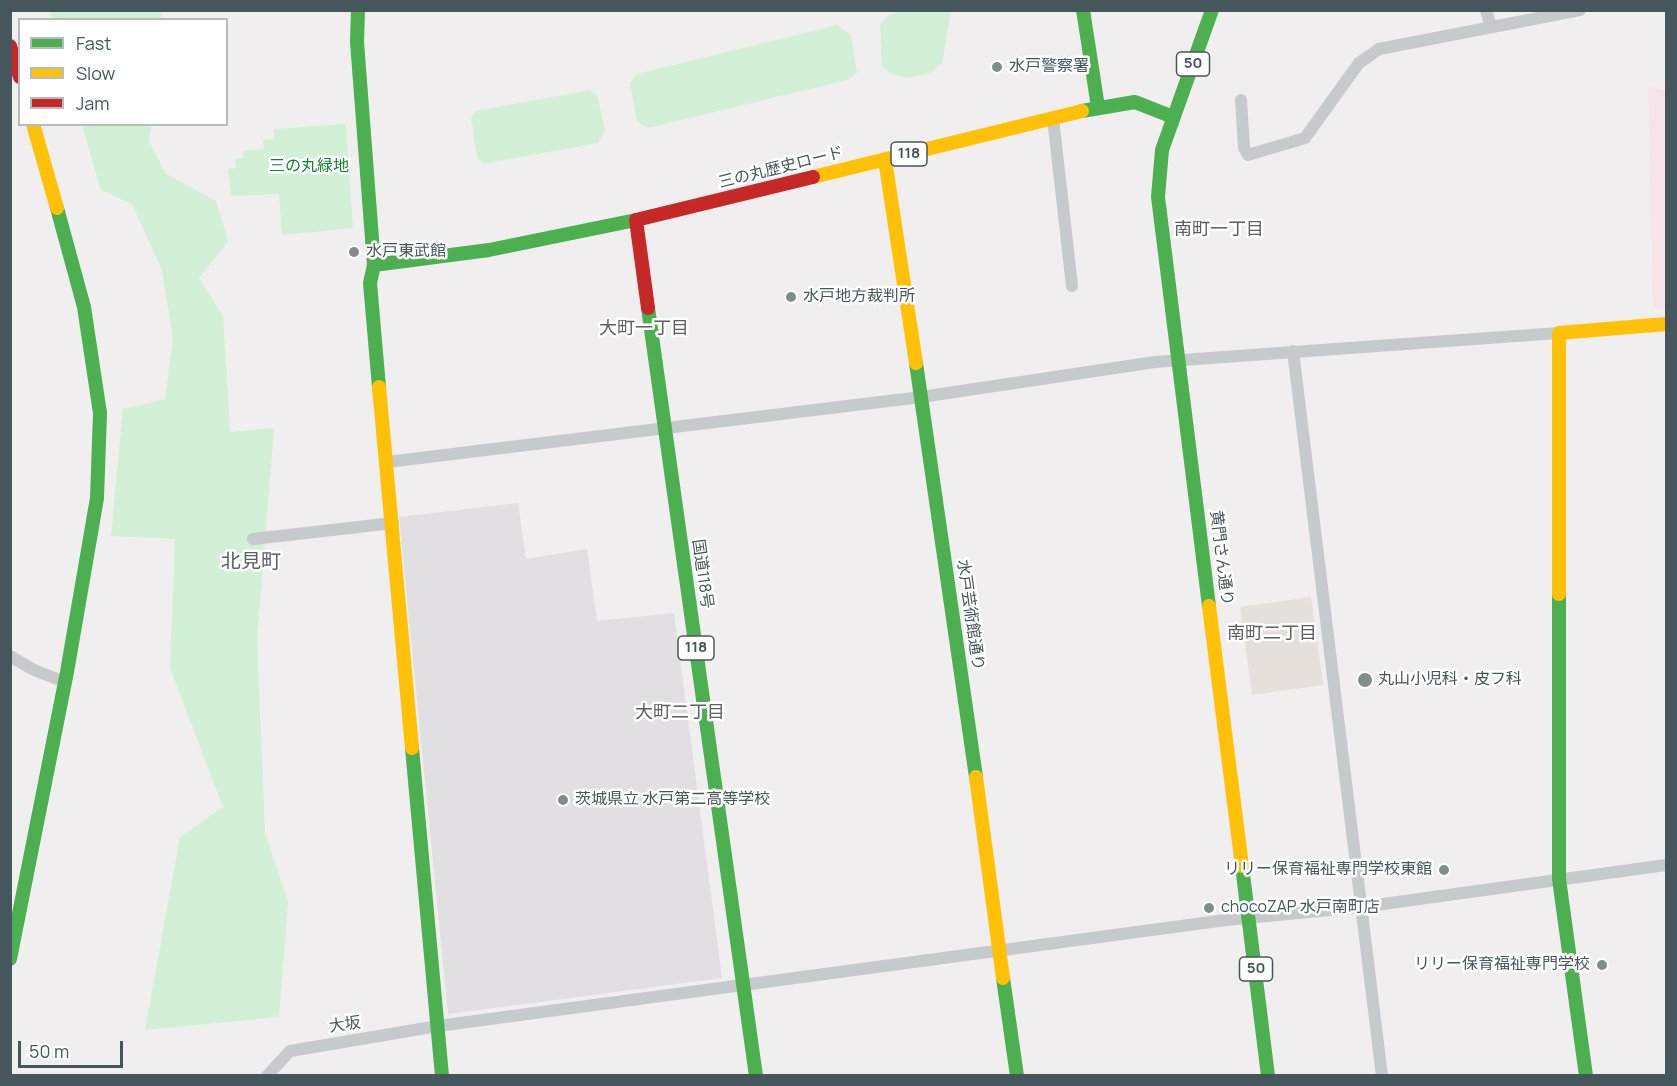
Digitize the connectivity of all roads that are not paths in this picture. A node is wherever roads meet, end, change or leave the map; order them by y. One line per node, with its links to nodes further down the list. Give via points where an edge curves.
1 (358, 10): 16 (main road, via 357,42)
2 (1083, 10): 10 (main road)
3 (1212, 10): 11 (main road, 50)
4 (1486, 10): 6 (street)
5 (1580, 10): 6 (street)
6 (1491, 27): 9 (street, via 1379,49 1359,63 1305,138 1248,155 1244,148)
7 (10, 46): 8 (main road)
8 (18, 71)
9 (1241, 100)
10 (1098, 107): 11 (main road, 118, via 1135,102); 12 (main road, 三の丸歴史ロード / 118)
11 (1173, 117): 21 (main road, 黄門さん通り / 50, via 1157,181)
12 (1053, 118): 14 (main road, 三の丸歴史ロード / 118); 17 (street)
13 (34, 126): 28 (main road, via 84,307 100,413 98,498)
14 (885, 160): 15 (main road, 三の丸歴史ロード / 118); 22 (main road, 水戸芸術館通り)
15 (636, 220): 16 (main road, 三の丸歴史ロード, via 489,250); 23 (main road, 国道118号 / 118)
16 (374, 264): 24 (main road, via 370,283)
17 (1072, 286)
18 (1666, 324): 19 (main road)
19 (1559, 333): 20 (street); 30 (main road)
20 (1293, 351): 21 (street); 31 (street)
21 (1179, 359): 22 (street); 32 (main road, 黄門さん通り / 50)
22 (921, 397): 23 (street); 33 (main road, 水戸芸術館通り)
23 (665, 427): 24 (street); 35 (main road, 国道118号 / 118)
24 (387, 462): 25 (main road)
25 (393, 523): 26 (street); 36 (main road)
26 (253, 539)
27 (10, 656): 28 (street)
28 (65, 682): 34 (main road)
29 (1666, 865): 30 (street, 大坂)
30 (1559, 879): 31 (street, 大坂); 43 (main road)
31 (1361, 907): 32 (street, 大坂); 42 (street)
32 (1249, 917): 33 (street, 大坂); 41 (main road, 黄門さん通り / 50)
33 (999, 951): 35 (street, 大坂); 40 (main road, 水戸芸術館通り)
34 (10, 959)
35 (743, 984): 36 (street, 大坂); 39 (main road, 国道118号 / 118)
36 (438, 1026): 37 (street, 大坂, via 290,1051); 38 (main road)
37 (267, 1076)
38 (442, 1076)
39 (756, 1076)
40 (1017, 1076)
41 (1268, 1076)
42 (1382, 1076)
43 (1586, 1076)

